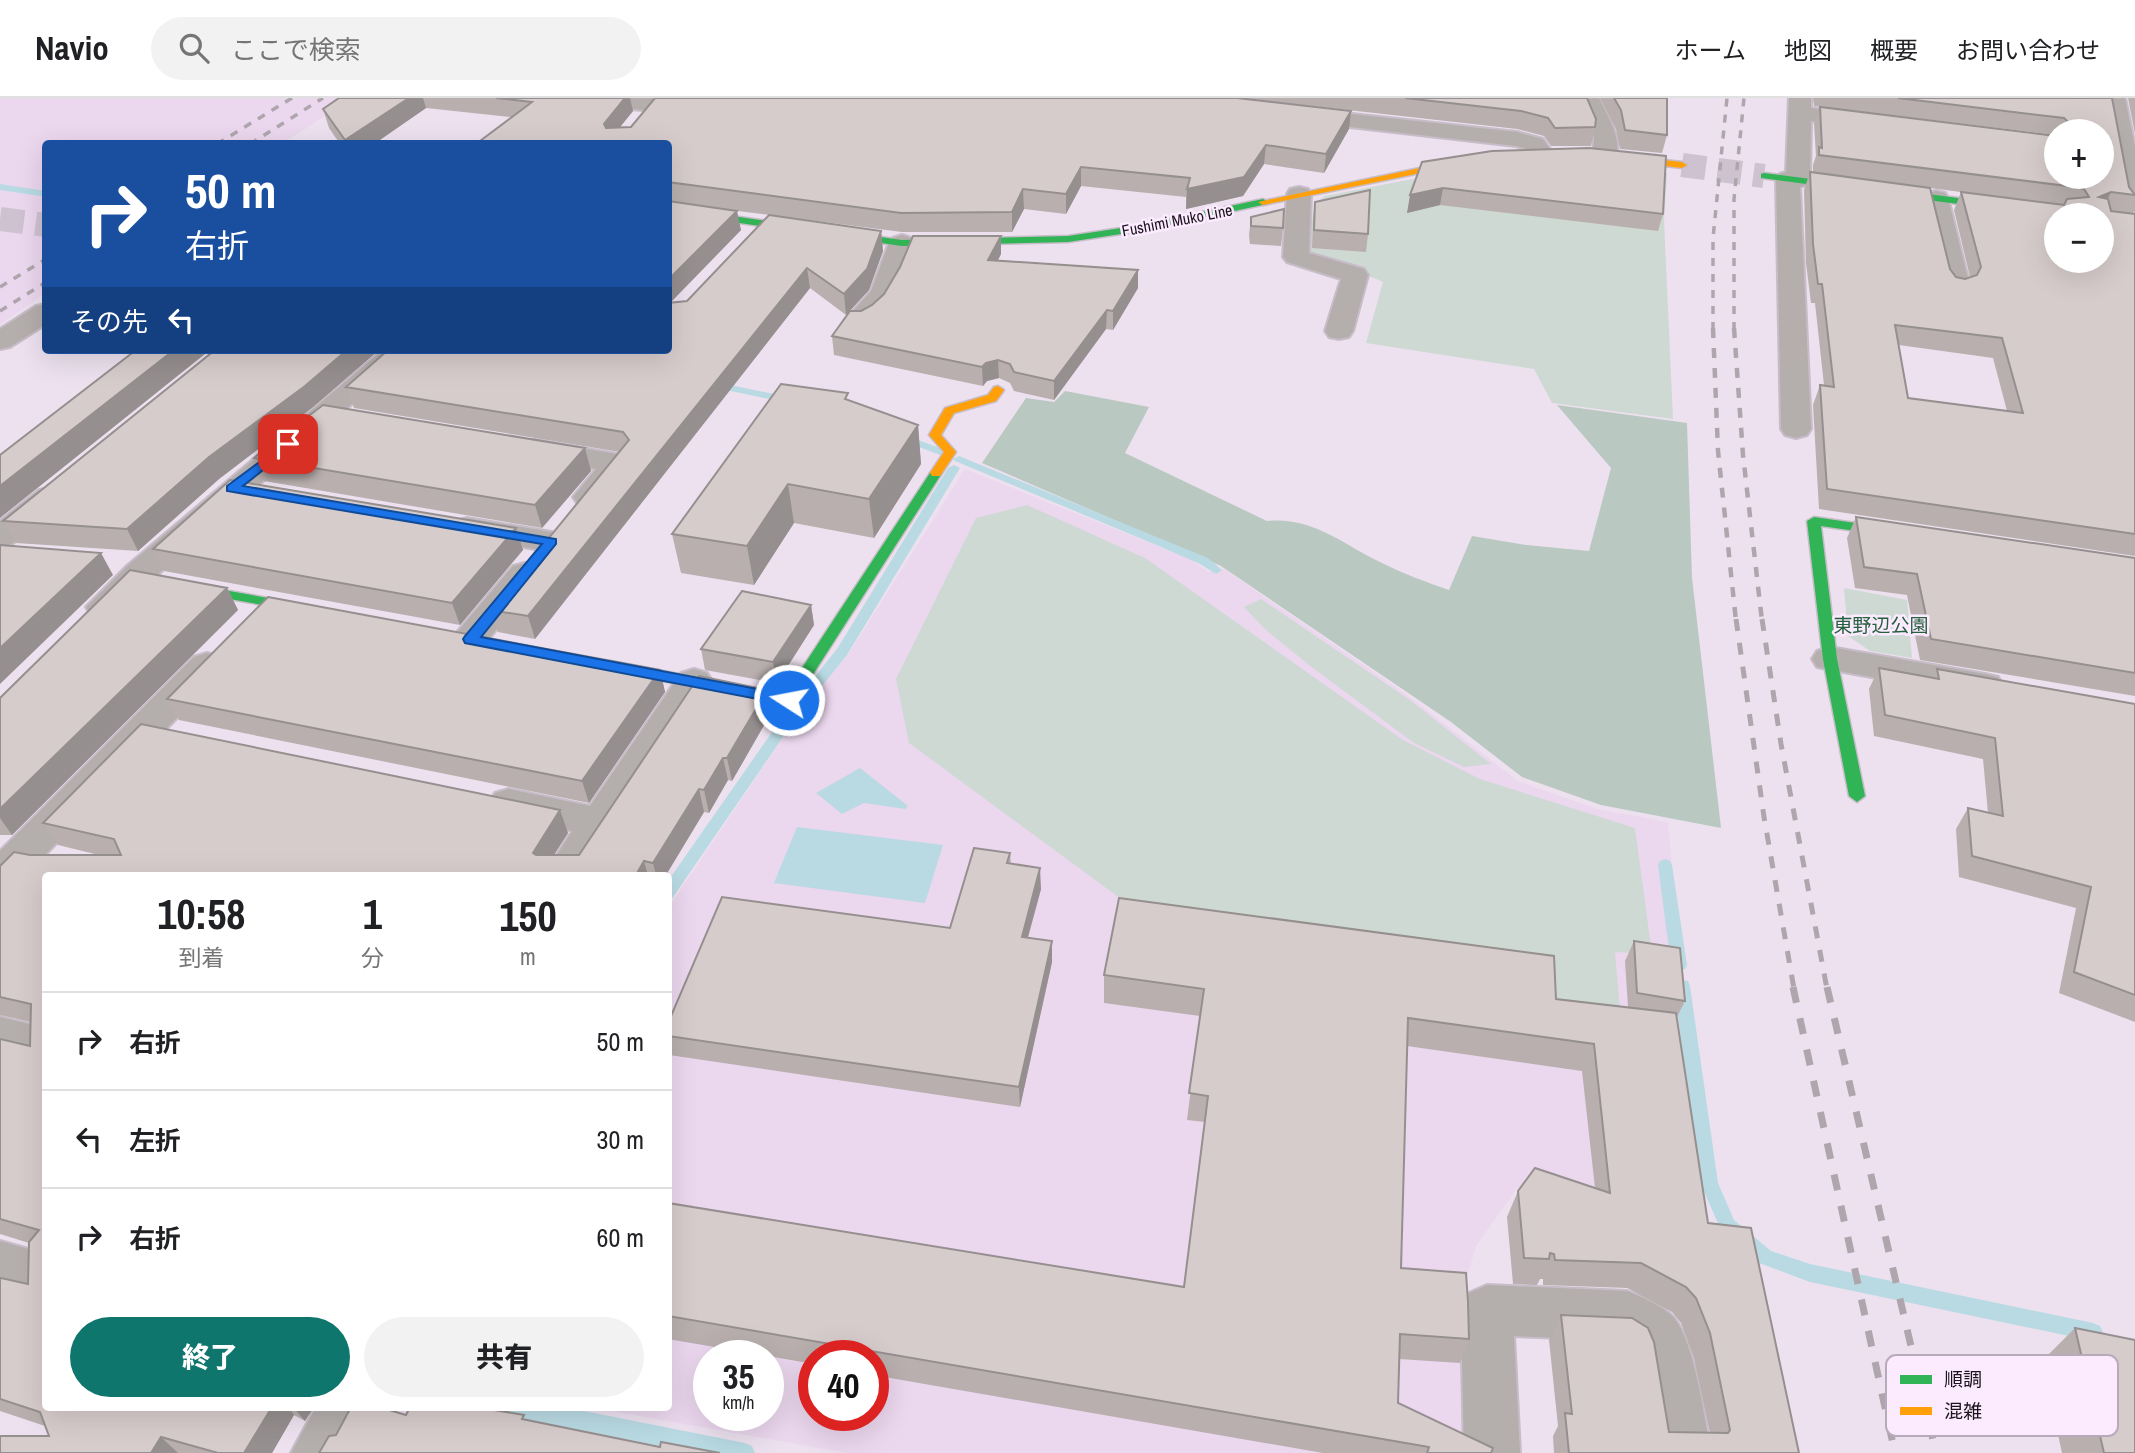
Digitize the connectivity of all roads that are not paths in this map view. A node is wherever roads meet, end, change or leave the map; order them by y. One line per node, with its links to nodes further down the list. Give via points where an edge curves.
1 (592, 98): 6 (street)
2 (1588, 98): 15 (street, via 1605,137)
3 (2114, 98): 12 (street)
4 (2120, 98): 5 (street)
5 (2135, 100)
6 (655, 101): 10 (street)
7 (1800, 106): 11 (street); 18 (street)
8 (1309, 107): 9 (street); 13 (street, via 1517,139)
9 (1279, 113)
10 (638, 122)
11 (1890, 125)
12 (2130, 153): 21 (street)
13 (1551, 155): 14 (main road)
14 (1512, 156)
15 (1595, 156): 17 (main road)
16 (1488, 158): 19 (main road, Fushimi Muko Line)
17 (1682, 165)
18 (1783, 178): 20 (main road); 36 (street)
19 (1299, 194): 25 (main road, Fushimi Muko Line, via 1068,239); 30 (street, via 1296,257 1355,275)
20 (1936, 198): 22 (main road); 27 (street)
21 (2135, 205)
22 (2044, 212)
23 (672, 213): 24 (main road, Fushimi Muko Line)
24 (764, 224): 25 (main road, Fushimi Muko Line); 26 (street)
25 (902, 243): 29 (street, via 883,293)
26 (740, 250)
27 (1957, 287)
28 (42, 315): 31 (street)
29 (858, 321)
30 (1339, 331)
31 (0, 341)
32 (395, 354): 34 (street)
33 (998, 390): 52 (main road, via 992,398 949,411 935,435 946,458 789,700)
34 (325, 415): 35 (street); 39 (street)
35 (358, 420)
36 (1796, 429)
37 (508, 445): 44 (street, via 617,463)
38 (72, 479): 42 (street)
39 (232, 488): 40 (street); 45 (street)
40 (268, 495)
41 (442, 524): 44 (street)
42 (0, 537)
43 (1921, 537): 50 (main road, via 1814,521)
44 (551, 542): 49 (street)
45 (140, 574): 46 (main road); 48 (street)
46 (270, 602): 47 (main road); 54 (street)
47 (323, 612)
48 (83, 628)
49 (470, 639)
50 (1830, 659): 53 (street); 56 (main road)
51 (594, 663): 52 (main road)
52 (694, 681): 58 (street)
53 (2016, 691)
54 (144, 729): 55 (street); 59 (street)
55 (184, 737)
56 (1857, 796)
57 (479, 797): 58 (street)
58 (599, 822): 61 (street)
59 (7, 860): 60 (street)
60 (61, 863)
61 (566, 872)
62 (0, 1036): 63 (street)
63 (42, 1046)
64 (0, 1265): 65 (street)
65 (42, 1277)
66 (345, 1411): 67 (street)
67 (319, 1453)
68 (1492, 1453): 69 (street, via 1487,1310 1628,1317 1654,1333 1668,1364)
69 (1683, 1453)

